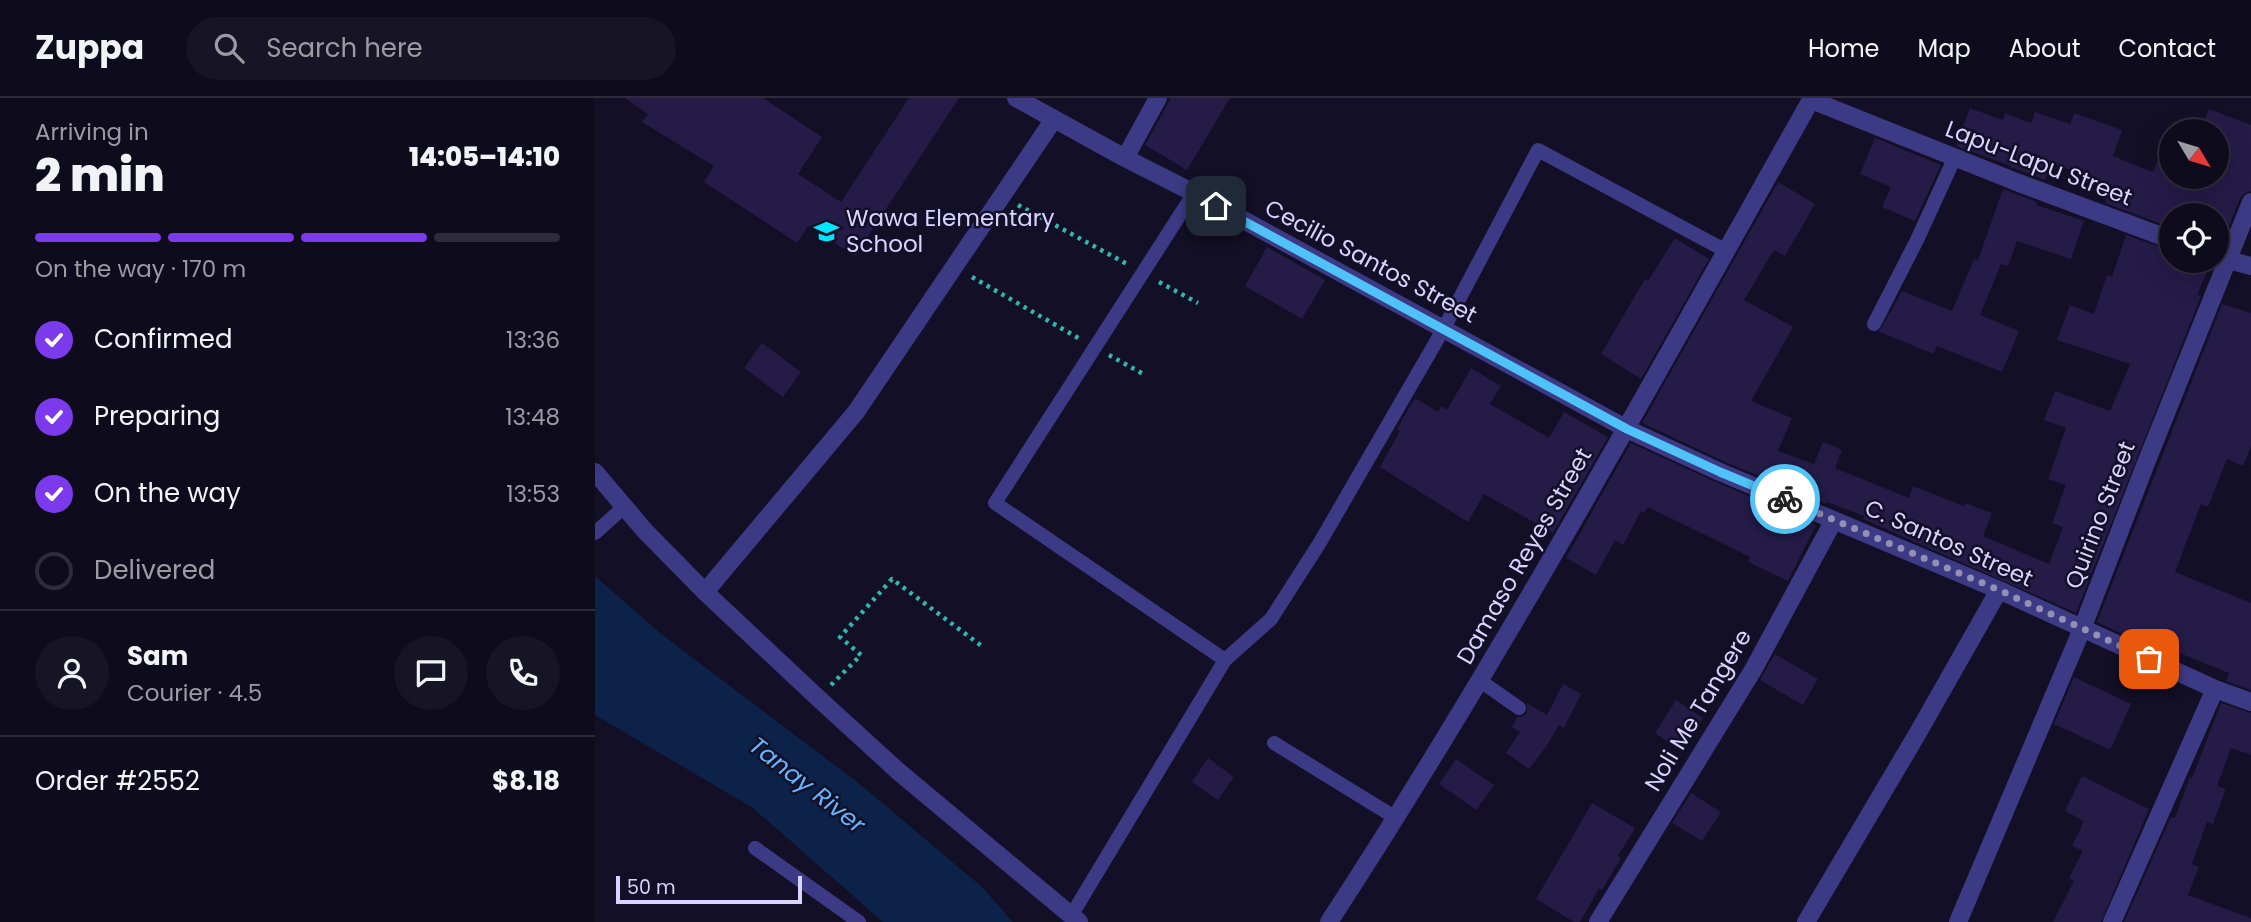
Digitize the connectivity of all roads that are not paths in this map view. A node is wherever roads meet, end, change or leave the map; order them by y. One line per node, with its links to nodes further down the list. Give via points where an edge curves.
1 (1016, 98): 4 (street, Cecilio Santos Street)
2 (1158, 98): 6 (street)
3 (1812, 99): 5 (street, Lapu-Lapu Street); 11 (street, Damaso Reyes Street)
4 (1054, 119): 6 (street, Cecilio Santos Street); 23 (street, via 856,412)
5 (1955, 157): 9 (street, Lapu-Lapu Street); 15 (lane)
6 (1125, 158): 7 (street, Cecilio Santos Street)
7 (1194, 193): 16 (street, Cecilio Santos Street); 25 (lane, via 995,503)
8 (2251, 202): 10 (street, Quirino Street)
9 (2159, 235)
10 (2229, 245)
11 (1726, 251): 16 (lane, via 1538,150); 17 (street, Damaso Reyes Street)
12 (2229, 261): 13 (street)
13 (2251, 266)
14 (2217, 273): 24 (street, Quirino Street)
15 (1874, 324)
16 (1444, 328): 17 (street, Cecilio Santos Street); 25 (lane, via 1271,619)
17 (1627, 429): 20 (street, C. Santos Street); 26 (street, Damaso Reyes Street)
18 (595, 472): 19 (street)
19 (624, 507): 21 (lane); 23 (street)
20 (1834, 520): 22 (street, C. Santos Street); 36 (street, Noli Me Tangere, via 1753,670)
21 (595, 533)
22 (1999, 590): 24 (street, C. Santos Street); 37 (street)
23 (705, 592): 33 (street, via 899,772)
24 (2082, 629): 27 (street, C. Santos Street); 38 (street, Quirino Street)
25 (1225, 660): 33 (lane)
26 (1479, 680): 29 (lane); 31 (street, Damaso Reyes Street)
27 (2215, 689): 28 (street, C. Santos Street); 39 (street)
28 (2251, 702)
29 (1519, 708)
30 (1274, 743): 31 (lane)
31 (1396, 818): 35 (street, Damaso Reyes Street)
32 (755, 848): 34 (lane)
33 (1075, 919)
34 (851, 920)
35 (1329, 922)
36 (1598, 922)
37 (1806, 922)
38 (1958, 922)
39 (2112, 922)

